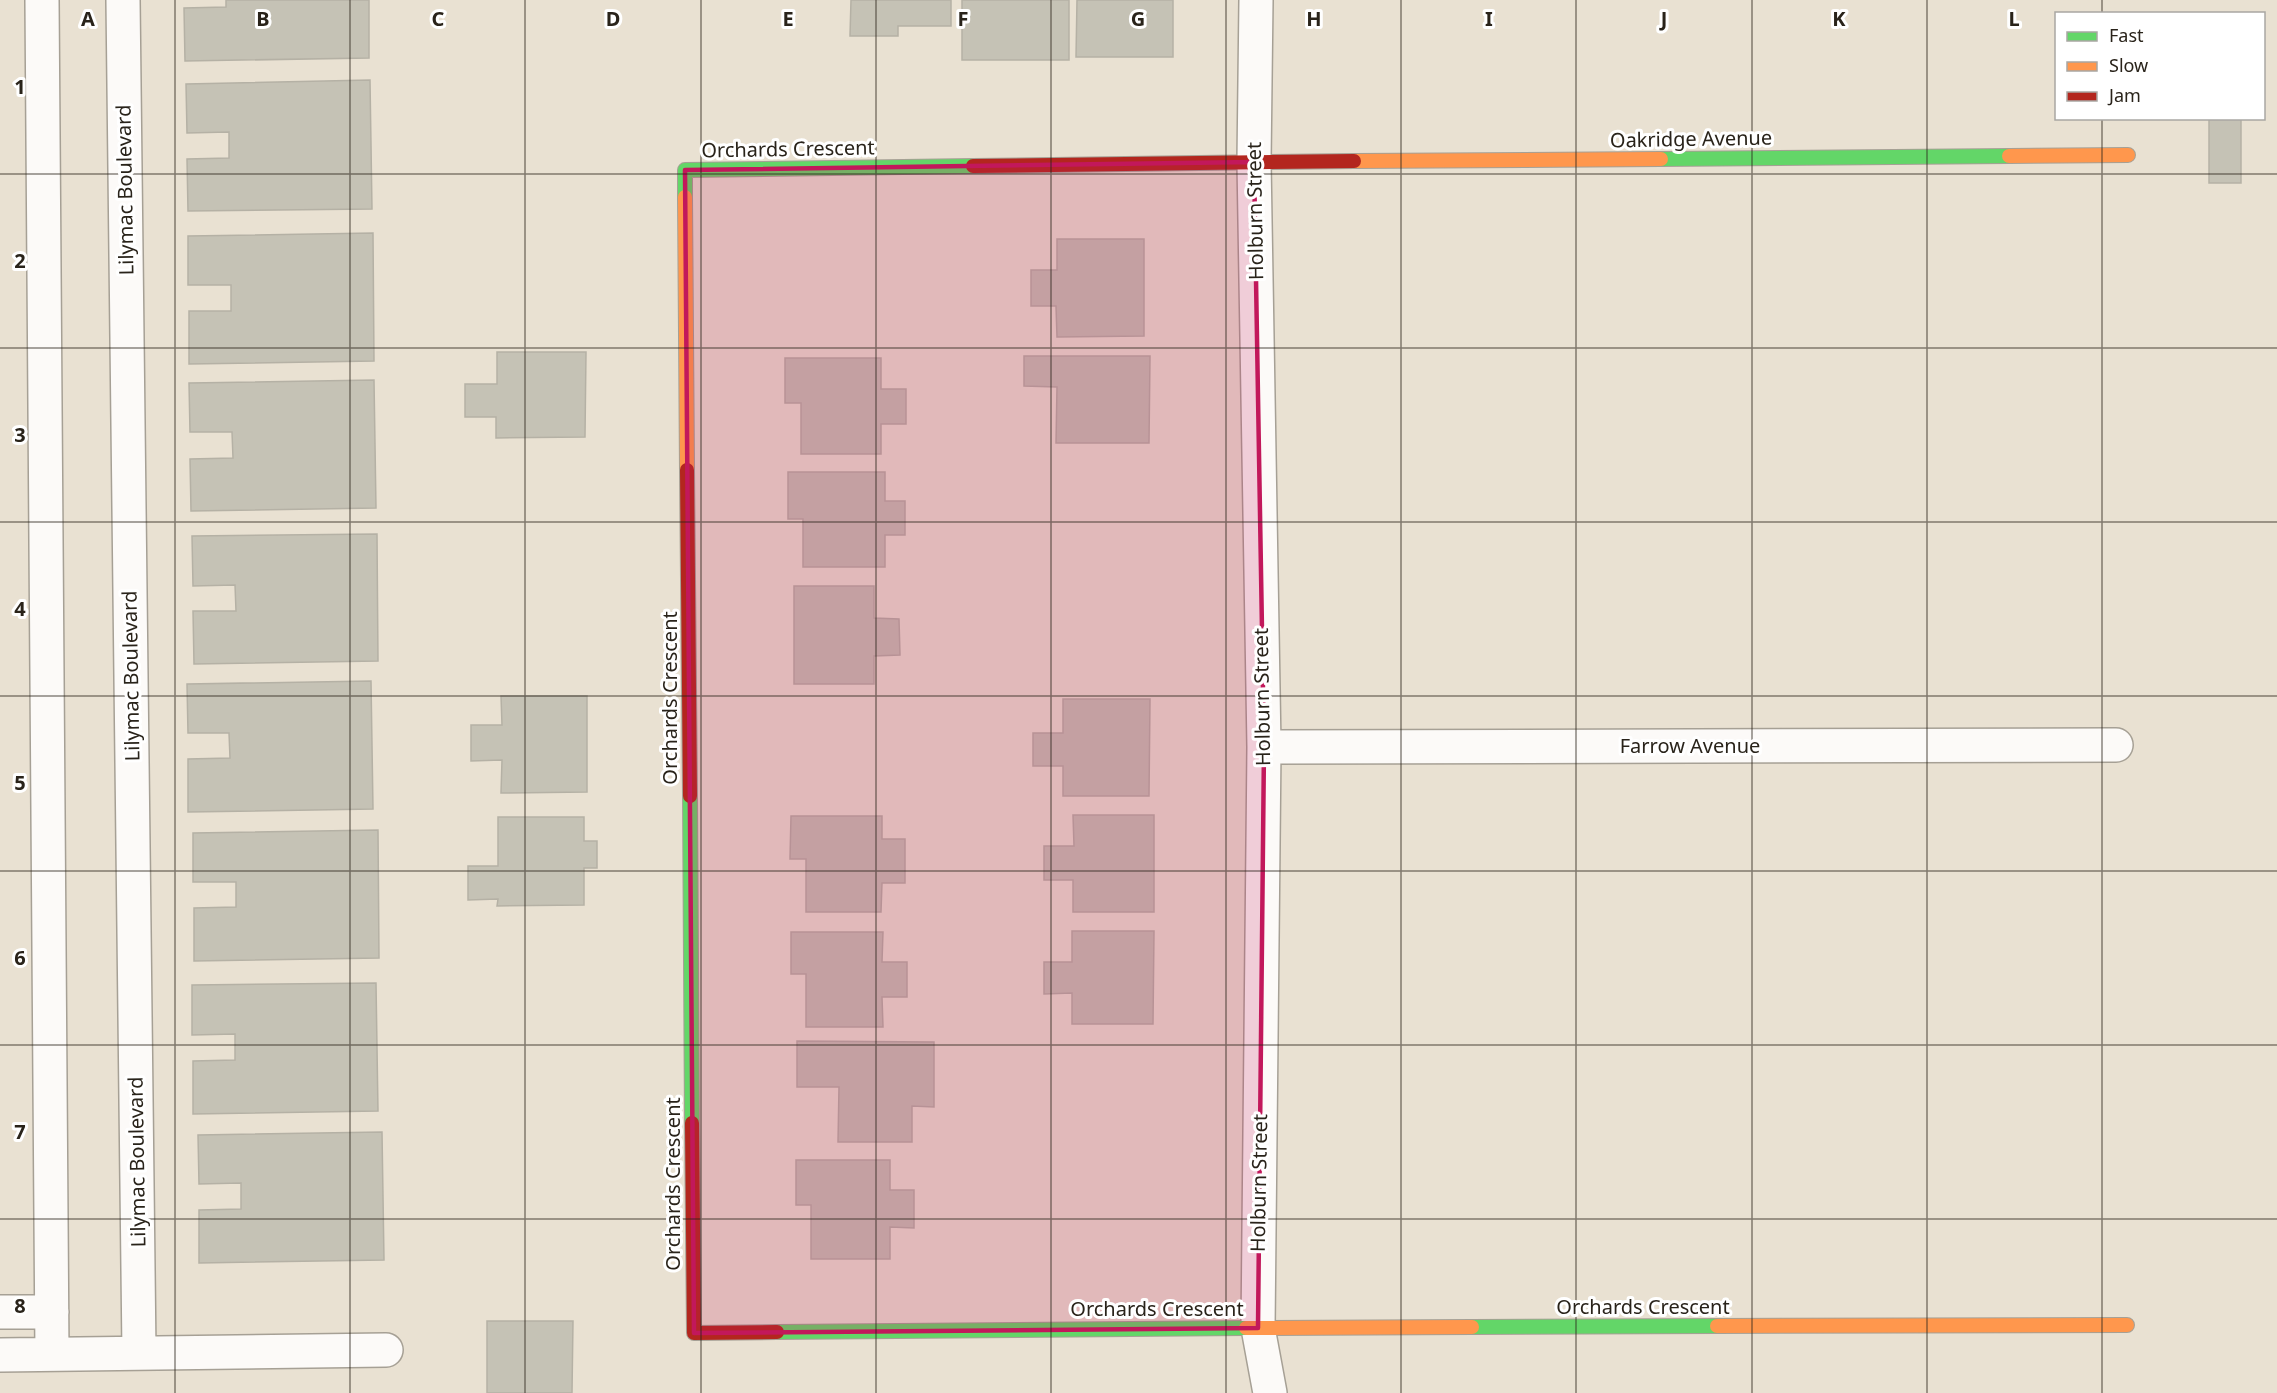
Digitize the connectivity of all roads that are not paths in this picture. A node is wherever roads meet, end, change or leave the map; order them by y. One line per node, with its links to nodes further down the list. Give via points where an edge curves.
1 (42, 0): 9 (street)
2 (123, 0): 13 (street, Lilymac Boulevard)
3 (1256, 0): 5 (street, Holburn Street)
4 (2128, 154): 5 (street, Oakridge Avenue)
5 (1254, 162): 7 (street, Holburn Street); 11 (street, Orchards Crescent, via 685,170 685,182 694,1333)
6 (2116, 745): 7 (street, Farrow Avenue)
7 (1264, 747): 11 (street, Holburn Street)
8 (0, 1312): 9 (street)
9 (52, 1312): 14 (street)
10 (2127, 1325): 11 (street, Orchards Crescent)
11 (1258, 1328): 16 (street, Holburn Street)
12 (386, 1350): 13 (street)
13 (139, 1353): 14 (street)
14 (52, 1354): 15 (street)
15 (0, 1355)
16 (1270, 1393)

